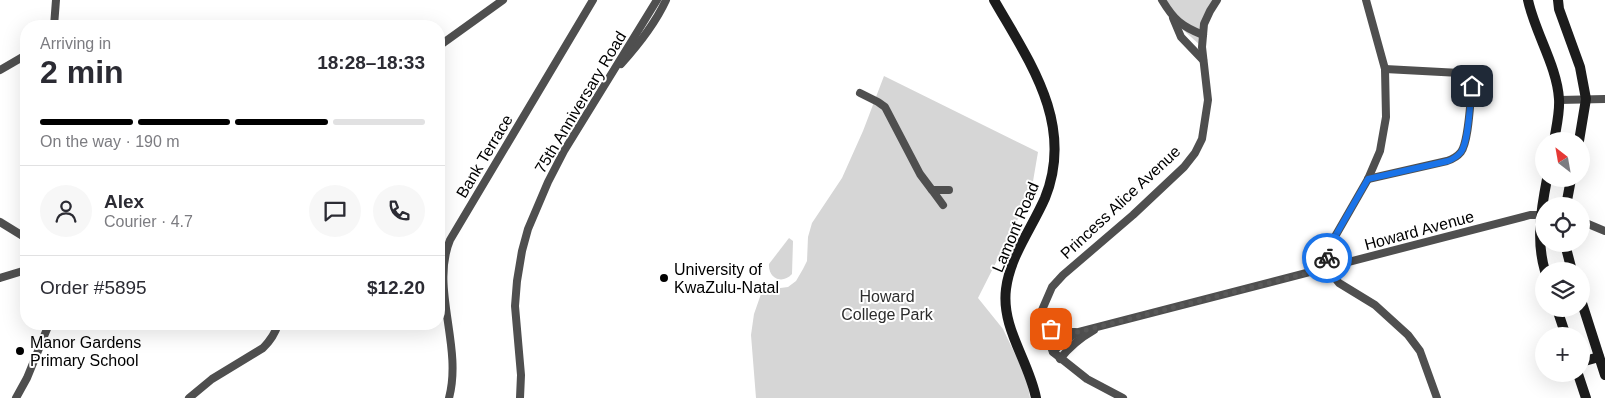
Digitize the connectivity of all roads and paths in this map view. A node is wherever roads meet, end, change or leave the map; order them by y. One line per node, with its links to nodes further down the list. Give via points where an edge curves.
1 (56, 0): 14 (street)
2 (503, 0): 16 (street)
3 (594, 0): 37 (street, Bank Terrace, via 450,240)
4 (657, 0): 21 (street, 75th Anniversary Road)
5 (666, 0): 21 (street, via 638,45)
6 (994, 0): 58 (main road, Lamont Road, via 1037,74 1051,117 1054,145 1050,183 1014,260 1006,289 1007,318)
7 (1162, 0): 13 (street)
8 (1217, 0): 15 (street, Princess Alice Avenue, via 1204,24)
9 (1366, 0): 19 (street)
10 (1524, 0): 11 (street)
11 (1529, 0): 25 (main road, via 1532,18 1557,82)
12 (1558, 0): 23 (main road, via 1580,67)
13 (1173, 18): 15 (street); 18 (street, via 1181,37)
14 (54, 20)
15 (1203, 34): 18 (street, Princess Alice Avenue)
16 (445, 42)
17 (20, 58): 20 (street)
18 (1204, 60): 43 (street, Princess Alice Avenue, via 1207,119 1195,153 1184,167 1052,287 1042,310)
19 (1385, 69): 28 (street, via 1386,117 1380,151); 28 (street, via 1460,73 1470,79 1472,86 1465,142 1462,151 1448,161)
20 (0, 70)
21 (613, 73): 57 (street, 75th Anniversary Road, via 564,151 528,229 515,306 522,375)
22 (860, 93): 29 (street, via 885,108)
23 (1586, 99): 24 (street); 25 (street); 27 (main road)
24 (1605, 99)
25 (1559, 100): 26 (main road)
26 (1555, 132)
27 (1580, 132)
28 (1368, 179): 38 (street, via 1333,240)
29 (932, 190): 30 (street); 31 (street)
30 (949, 190)
31 (943, 205)
32 (1535, 215): 38 (street, Howard Avenue)
33 (0, 222): 36 (street)
34 (1590, 225): 35 (street)
35 (1605, 231)
36 (20, 234)
37 (445, 258)
38 (1327, 268): 44 (street, Howard Avenue); 60 (street, via 1339,282 1375,305 1408,335 1420,351)
39 (20, 272): 40 (street)
40 (0, 278)
41 (445, 294): 56 (street, Bank Terrace, via 453,368)
42 (1586, 317): 49 (main road)
43 (1042, 324): 47 (street, Howard Avenue, via 1059,332); 48 (street)
44 (1101, 326): 47 (street, Howard Avenue); 50 (street, Howard Avenue, via 1077,340)
45 (47, 330): 54 (street)
46 (276, 330): 55 (street, via 263,348 212,379)
47 (1078, 332): 48 (street, Howard Avenue)
48 (1053, 352): 50 (street)
49 (1599, 357): 51 (main road); 52 (main road)
50 (1060, 359): 59 (street, via 1087,379)
51 (1590, 360)
52 (1605, 375)
53 (1581, 382): 61 (main road)
54 (16, 398)
55 (189, 398)
56 (449, 398)
57 (520, 398)
58 (1036, 398)
59 (1123, 398)
60 (1437, 398)
61 (1586, 398)

